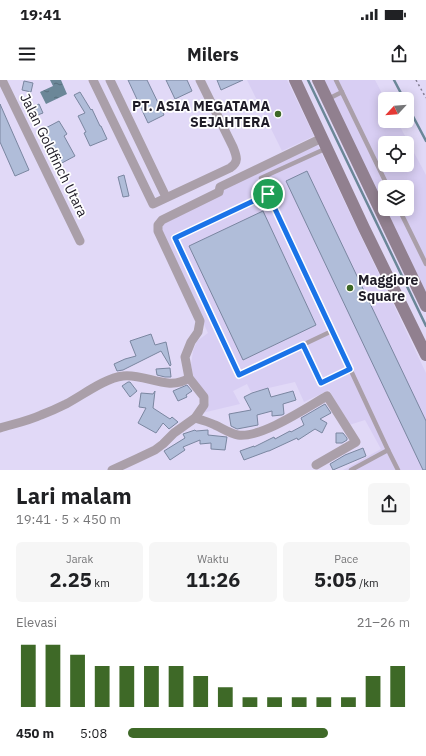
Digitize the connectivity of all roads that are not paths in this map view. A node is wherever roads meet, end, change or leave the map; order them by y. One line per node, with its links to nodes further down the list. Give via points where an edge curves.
1 (2, 80): 17 (street, Jalan Goldfinch Utara)
2 (93, 80): 11 (street)
3 (110, 80): 10 (street)
4 (200, 80): 15 (street, via 234,147 237,160 230,168)
5 (295, 80): 12 (main road)
6 (318, 80): 9 (main road)
7 (336, 80): 8 (lane)
8 (342, 92): 9 (lane); 13 (lane)
9 (328, 99): 19 (main road)
10 (125, 113): 11 (street); 15 (street)
11 (112, 120): 15 (street, via 153,204)
12 (324, 143): 14 (lane, via 261,178); 22 (main road); 24 (street, via 220,187 219,192 162,220 158,225 158,231 200,321 198,332 185,357)
13 (385, 180)
14 (268, 194): 20 (lane); 21 (lane, via 175,238 239,375)
15 (166, 197)
16 (402, 216): 18 (lane)
17 (80, 241)
18 (426, 264)
19 (426, 306)
20 (332, 331): 21 (lane); 23 (lane)
21 (303, 345): 23 (lane, via 321,383)
22 (426, 355)
23 (350, 369): 27 (lane)
24 (189, 378): 25 (street, via 204,397 204,405); 26 (street, via 184,381 161,383 122,376 109,380 40,416)
25 (195, 418): 28 (street, via 237,435 248,435 287,420 327,396 356,442); 29 (street, via 155,450)
26 (0, 428)
27 (388, 450): 30 (lane); 31 (lane)
28 (316, 465)
29 (112, 470)
30 (351, 470)
31 (398, 470)

